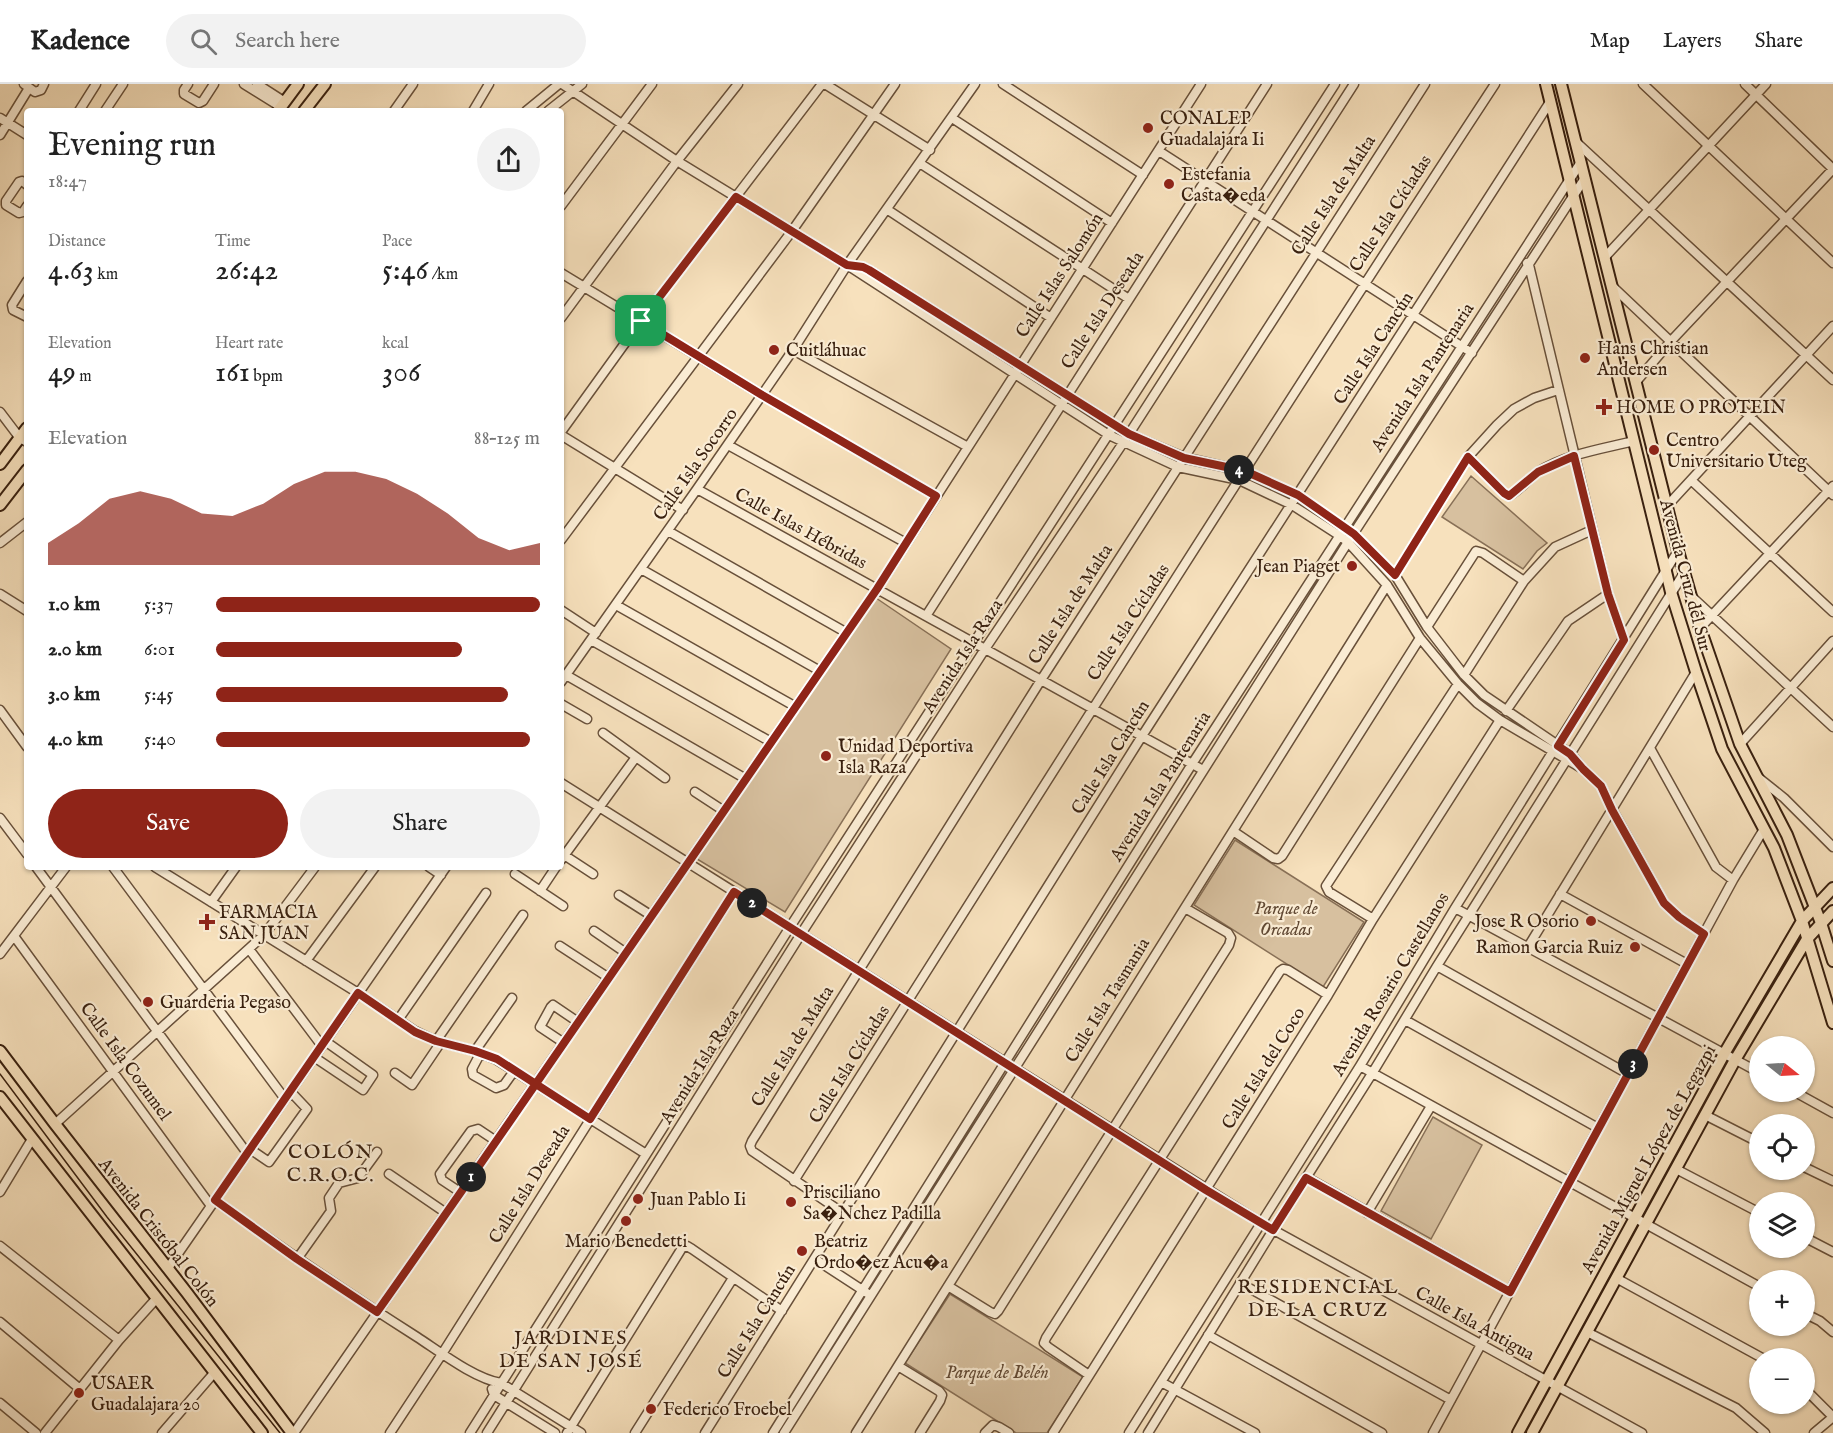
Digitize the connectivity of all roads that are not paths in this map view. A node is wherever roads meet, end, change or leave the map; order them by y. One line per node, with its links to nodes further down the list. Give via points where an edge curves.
1 (44, 84): 31 (street, via 35,92)
2 (96, 84): 36 (street)
3 (123, 84): 37 (street)
4 (188, 84): 5 (street, via 184,94 199,103)
5 (214, 84)
6 (244, 84): 35 (street)
7 (257, 84): 35 (street)
8 (298, 84): 35 (main road)
9 (325, 84): 38 (main road)
10 (413, 84): 39 (street)
11 (489, 84): 40 (street)
12 (561, 84): 32 (street); 41 (street)
13 (582, 84): 32 (street)
14 (652, 84): 46 (street)
15 (738, 84): 53 (street)
16 (824, 84): 43 (street); 63 (street)
17 (895, 84): 43 (street)
18 (975, 84): 44 (street, Calle Isla Socorro)
19 (1003, 84): 57 (street)
20 (1201, 84): 52 (street, Calle Islas Salomón)
21 (1267, 84): 59 (street, Calle Isla Deseada)
22 (1335, 84): 68 (street, Avenida Isla Raza)
23 (1354, 84): 70 (street, Avenida Isla Raza)
24 (1425, 84): 73 (street, Calle Isla de Malta)
25 (1495, 84): 82 (street, Calle Isla Cícladas)
26 (1545, 84): 34 (main road, Avenida Cruz del Sur)
27 (1561, 84): 49 (main road, Avenida Cruz del Sur)
28 (1643, 84): 50 (street)
29 (1745, 84): 33 (street)
30 (1766, 84): 33 (street)
31 (27, 86): 45 (street)
32 (574, 91): 42 (street); 46 (street)
33 (1756, 94): 50 (street); 56 (street)
34 (1550, 102): 60 (main road, Avenida Cruz del Sur); 88 (street, Calle Isla Cancún)
35 (281, 107)
36 (81, 108)
37 (107, 108)
38 (306, 108)
39 (396, 108)
40 (475, 108)
41 (530, 108)
42 (552, 108)
43 (874, 115): 51 (street); 72 (street)
44 (952, 118): 51 (street, Calle Isla Socorro); 71 (street)
45 (4, 120): 47 (street); 48 (street)
46 (622, 124): 53 (street); 64 (street)
47 (24, 133)
48 (0, 135)
49 (1576, 141): 54 (main road, Avenida Cruz del Sur); 65 (street)
50 (1709, 147): 65 (street); 69 (street)
51 (930, 150): 55 (street, Calle Isla Socorro)
52 (1159, 151): 57 (street, Calle Islas Salomón); 59 (street)
53 (677, 161): 63 (street); 84 (street)
54 (1581, 162): 58 (main road, Avenida Cruz del Sur); 60 (street, Avenida Isla Pantenaria)
55 (921, 164): 67 (street, Calle Isla Socorro); 79 (street)
56 (1833, 169): 69 (street)
57 (1143, 175): 71 (street, Calle Islas Salomón)
58 (1585, 178): 62 (street, Avenida Isla Pantenaria); 75 (main road, Avenida Cruz del Sur)
59 (1205, 180): 68 (street); 86 (street, Calle Isla Deseada)
60 (1569, 180): 62 (main road, Avenida Cruz del Sur); 74 (street, Avenida Isla Pantenaria)
61 (24, 182): 66 (street, via 19,182 6,205 19,213)
62 (1573, 196): 78 (street, Avenida Isla Pantenaria); 115 (main road, Avenida Cruz del Sur)
63 (736, 197): 72 (street); 91 (street)
64 (564, 202)
65 (1649, 209): 75 (street); 81 (street)
66 (24, 210)
67 (888, 210): 77 (street, Calle Isla Socorro); 90 (street)
68 (1254, 212): 70 (street); 109 (street, Avenida Isla Raza)
69 (1787, 219): 76 (street); 81 (street)
70 (1267, 220): 73 (street); 111 (street, Avenida Isla Raza)
71 (1112, 224): 79 (street, Calle Islas Salomón)
72 (792, 231): 77 (street); 98 (street)
73 (1316, 252): 82 (street); 121 (street, Calle Isla de Malta)
74 (1518, 257): 78 (street); 94 (street, Avenida Isla Pantenaria)
75 (1605, 257): 85 (main road, Avenida Cruz del Sur)
76 (1833, 262)
77 (847, 265): 95 (street, Calle Isla Socorro); 99 (street, via 869,270); 100 (street)
78 (1529, 265): 96 (street, Avenida Isla Pantenaria); 103 (street)
79 (1083, 269): 86 (street); 90 (street, Calle Islas Salomón)
80 (564, 275): 84 (street)
81 (1728, 282): 93 (street); 97 (street)
82 (1364, 283): 88 (street); 125 (street, Calle Isla Cícladas)
83 (24, 286): 89 (street, via 12,305 13,310)
84 (583, 286): 87 (street); 91 (street)
85 (1613, 287): 93 (street); 102 (main road, Avenida Cruz del Sur)
86 (1129, 299): 105 (street, Calle Isla Deseada)
87 (564, 314)
88 (1414, 315): 94 (street); 131 (street, Calle Isla Cancún)
89 (24, 316)
90 (1051, 318): 99 (street, Calle Islas Salomón)
91 (641, 321): 98 (street); 110 (street)
92 (1833, 326): 97 (street)
93 (1671, 341): 102 (street); 108 (street)
94 (1461, 346): 96 (street); 140 (street, Avenida Isla Pantenaria)
95 (793, 350): 104 (street, Calle Isla Socorro); 118 (street)
96 (1472, 353): 141 (street, Avenida Isla Pantenaria)
97 (1806, 355): 101 (street); 108 (street)
98 (699, 356): 104 (street); 124 (street)
99 (1020, 366): 100 (street, Calle Islas Salomón); 105 (street)
100 (1014, 375): 106 (street); 118 (street, Calle Islas Salomón)
101 (1833, 380)
102 (1636, 382): 135 (main road, Avenida Cruz del Sur)
103 (1558, 390): 119 (street); 120 (street, via 1514,409)
104 (762, 395): 117 (street, Calle Isla Socorro); 132 (street)
105 (1067, 395): 106 (street, Calle Isla Deseada); 109 (street)
106 (1061, 405): 113 (street); 165 (street, Calle Isla Deseada)
107 (0, 412): 114 (street)
108 (1749, 417): 128 (street); 130 (street)
109 (1115, 426): 111 (street); 113 (street, Avenida Isla Raza)
110 (564, 429)
111 (1129, 434): 116 (street, Avenida Isla Raza); 121 (street)
112 (564, 435): 124 (street)
113 (1109, 435): 116 (street); 174 (street, Avenida Isla Raza)
114 (23, 440): 122 (main road)
115 (1634, 441): 119 (street); 149 (main road, Avenida Cruz del Sur)
116 (1123, 443): 123 (street); 175 (street, Avenida Isla Raza)
117 (728, 445): 129 (street, Calle Isla Socorro); 145 (street)
118 (968, 447): 132 (street, Calle Islas Salomón)
119 (1574, 456): 120 (street, via 1538,472 1509,496); 138 (street)
120 (1468, 457): 151 (street)
121 (1184, 458): 123 (street, Calle Isla de Malta); 125 (street)
122 (0, 464)
123 (1178, 467): 127 (street); 180 (street, Calle Isla de Malta)
124 (616, 468): 136 (street); 142 (street)
125 (1245, 471): 127 (street, Calle Isla Cícladas); 131 (street)
126 (24, 474): 134 (main road)
127 (1239, 480): 133 (street); 187 (street, Calle Isla Cícladas)
128 (1691, 480): 135 (street); 147 (street)
129 (698, 489): 136 (street, Calle Isla Socorro); 154 (street, Calle Islas Hébridas)
130 (1831, 490): 147 (street)
131 (1298, 495): 133 (street, Calle Isla Cancún); 140 (street)
132 (936, 496): 145 (street, Calle Islas Salomón)
133 (1292, 504): 140 (street); 194 (street, Calle Isla Cancún)
134 (0, 505)
135 (1667, 506): 146 (main road, Avenida Cruz del Sur)
136 (683, 510): 139 (street, Calle Isla Socorro)
137 (24, 524): 144 (street)
138 (1592, 530): 152 (street, via 1555,547); 157 (street)
139 (668, 531): 148 (street, Calle Isla Socorro); 169 (street)
140 (1342, 532): 141 (street); 143 (street); 202 (street, Avenida Isla Pantenaria)
141 (1354, 534): 143 (street, Avenida Isla Pantenaria); 151 (street)
142 (564, 536)
143 (1348, 542): 153 (street); 203 (street, Avenida Isla Pantenaria)
144 (0, 543)
145 (906, 543): 154 (street, Calle Islas Salomón)
146 (1678, 551): 149 (street, Avenida Rosario Castellanos); 150 (main road, Avenida Cruz del Sur)
147 (1771, 554): 164 (street); 166 (street)
148 (641, 569): 160 (street, Calle Isla Socorro); 176 (street)
149 (1666, 571): 155 (main road, Avenida Cruz del Sur); 172 (street, Avenida Rosario Castellanos)
150 (1684, 573): 155 (street, Avenida Rosario Castellanos); 158 (main road, Avenida Cruz del Sur)
151 (1395, 575): 159 (street)
152 (1524, 581): 167 (street, via 1483,552 1474,552); 178 (street)
153 (1387, 585): 163 (street); 214 (street, Calle Isla Tasmania)
154 (877, 589): 165 (street, Calle Islas Hébridas); 169 (street, Calle Islas Salomón)
155 (1671, 592): 177 (main road, Avenida Cruz del Sur); 201 (street, Avenida Rosario Castellanos)
156 (0, 594): 161 (street)
157 (1608, 594): 172 (street); 189 (street, via 1572,616)
158 (1691, 596): 166 (street); 168 (main road, Avenida Cruz del Sur)
159 (1413, 604): 163 (street); 167 (street)
160 (616, 605): 170 (street, Calle Isla Socorro); 186 (street)
161 (24, 609)
162 (564, 612): 170 (street)
163 (1404, 612): 171 (street)
164 (1833, 612)
165 (926, 616): 174 (street, Calle Islas Hébridas)
166 (1712, 616): 168 (street); 182 (street)
167 (1427, 627): 178 (street)
168 (1700, 628): 197 (main road, Avenida Cruz del Sur)
169 (847, 633): 176 (street, Calle Islas Salomón)
170 (594, 636): 179 (street, Calle Isla Socorro); 195 (street)
171 (1420, 638): 181 (street); 214 (street, via 1282,856 1273,858)
172 (1624, 640): 199 (street, Avenida Rosario Castellanos)
173 (1833, 641): 182 (street)
174 (974, 643): 175 (street, Calle Islas Hébridas); 251 (street, Avenida Isla Raza)
175 (986, 649): 180 (street, Calle Islas Hébridas); 253 (street, Avenida Isla Raza)
176 (820, 671): 186 (street, Calle Islas Salomón)
177 (1696, 672): 198 (street); 213 (main road, Avenida Cruz del Sur, via 1722,749)
178 (1464, 675): 183 (street)
179 (564, 678): 206 (street)
180 (1041, 680): 187 (street, Calle Islas Hébridas); 267 (street, Calle Isla de Malta)
181 (1458, 684): 184 (street); 248 (street, via 1327,884 1329,892)
182 (1790, 688): 192 (street); 197 (street)
183 (1484, 695): 184 (street); 189 (street)
184 (1477, 703): 191 (street)
185 (564, 706): 190 (street)
186 (796, 707): 195 (street, Calle Islas Salomón)
187 (1092, 708): 194 (street, Calle Islas Hébridas); 273 (street, Calle Isla Cícladas)
188 (0, 710): 196 (street)
189 (1506, 711): 199 (street)
190 (586, 719)
191 (1500, 720): 199 (street); 248 (street, Calle Isla del Coco)
192 (1833, 727)
193 (603, 733): 200 (street)
194 (1142, 736): 202 (street, Calle Islas Hébridas); 280 (street, Calle Isla Cancún)
195 (771, 742): 206 (street, Calle Islas Salomón)
196 (24, 743)
197 (1740, 744): 204 (main road, Avenida Cruz del Sur)
198 (1650, 748): 210 (street); 231 (street, via 1716,867)
199 (1556, 749): 201 (street); 243 (street, Avenida Rosario Castellanos)
200 (636, 757): 205 (street); 209 (street)
201 (1569, 757): 210 (street, via 1601,786); 246 (street, Avenida Rosario Castellanos)
202 (1192, 764): 203 (street, Calle Islas Hébridas); 289 (street, Avenida Isla Pantenaria)
203 (1203, 770): 292 (street, Avenida Isla Pantenaria)
204 (1756, 776): 215 (street); 241 (main road, Avenida Cruz del Sur, via 1787,835)
205 (665, 778)
206 (746, 779): 211 (street, Calle Islas Salomón)
207 (564, 785): 209 (street, Calle Isla Antigua)
208 (694, 792): 211 (street)
209 (599, 807): 217 (street); 219 (street, Calle Isla Antigua)
210 (1612, 810): 237 (street); 254 (street, via 1664,903)
211 (724, 811): 219 (street, Calle Islas Salomón)
212 (0, 818): 216 (street)
213 (1764, 829): 231 (street); 249 (main road, Avenida Cruz del Sur)
214 (1233, 831): 242 (street, Calle Isla Tasmania)
215 (1833, 847)
216 (24, 850)
217 (564, 853)
218 (564, 857): 230 (street)
219 (688, 863): 235 (street, Calle Isla Antigua); 247 (street, Calle Islas Salomón)
220 (38, 870): 232 (street)
221 (64, 870): 232 (street)
222 (115, 870): 269 (street)
223 (162, 870): 239 (street)
224 (235, 870): 239 (street)
225 (313, 870): 255 (street)
226 (373, 870): 263 (street)
227 (554, 870): 234 (street)
228 (443, 871): 270 (street)
229 (515, 874): 234 (street)
230 (593, 874)
231 (1733, 880): 254 (street)
232 (51, 887): 256 (street); 279 (street)
233 (1833, 888): 241 (main road, Avenida Miguel López de Legazpi)
234 (540, 891): 240 (street)
235 (734, 892): 251 (street, Calle Isla Antigua); 307 (street, Calle Isla Deseada)
236 (486, 893): 275 (street)
237 (1560, 894): 259 (street); 265 (street)
238 (619, 895): 247 (street)
239 (211, 902): 255 (street)
240 (563, 906)
241 (1814, 906): 249 (main road, Avenida Miguel López de Legazpi); 250 (main road, Avenida Cruz del Sur)
242 (1185, 908): 302 (street, Calle Isla Tasmania); 310 (street, via 1228,933 1229,945)
243 (1455, 909): 246 (street); 290 (street, Avenida Rosario Castellanos)
244 (1833, 911): 250 (main road, Avenida Miguel López de Legazpi)
245 (523, 915): 281 (street)
246 (1469, 915): 259 (street); 266 (street, Avenida Rosario Castellanos)
247 (652, 916): 261 (street, Calle Islas Salomón)
248 (1372, 919): 271 (street, Calle Isla del Coco)
249 (1802, 921): 257 (main road, Avenida Cruz del Sur); 286 (main road, Avenida Miguel López de Legazpi)
250 (1821, 923): 257 (main road, Avenida Miguel López de Legazpi); 264 (main road, Avenida Cruz del Sur)
251 (790, 927): 253 (street, Calle Isla Antigua); 316 (street, Avenida Isla Raza)
252 (594, 931): 261 (street)
253 (801, 934): 267 (street, Calle Isla Antigua); 372 (street, Avenida Isla Raza)
254 (1704, 934): 265 (street)
255 (264, 935): 260 (street); 263 (street)
256 (14, 936): 262 (street); 293 (street, Calle Isla Cozumel)
257 (1807, 939): 278 (main road, Avenida Cruz del Sur); 288 (main road, Avenida Miguel López de Legazpi)
258 (560, 946): 268 (street)
259 (1528, 947): 274 (street)
260 (249, 949): 269 (street); 282 (street)
261 (626, 953): 268 (street, Calle Islas Salomón)
262 (0, 954)
263 (306, 961): 270 (street)
264 (1833, 961)
265 (1687, 964): 274 (street)
266 (1437, 966): 276 (street, Avenida Rosario Castellanos); 297 (street)
267 (858, 970): 273 (street, Calle Isla Antigua); 322 (street, Calle Isla de Malta, via 750,1146)
268 (609, 978): 277 (street, Calle Islas Salomón)
269 (203, 990): 279 (street); 301 (street)
270 (358, 993): 275 (street); 282 (street)
271 (1328, 995): 317 (street, via 1283,969); 325 (street, Calle Isla del Coco)
272 (512, 998): 285 (street)
273 (908, 1002): 280 (street, Calle Isla Antigua); 322 (street, Calle Isla Cícladas)
274 (1658, 1018): 286 (street); 297 (street)
275 (398, 1020): 281 (street)
276 (1405, 1020): 295 (street, Avenida Rosario Castellanos); 309 (street)
277 (578, 1022): 283 (street, Calle Islas Salomón); 283 (street, via 553,1005 540,1023 540,1027)
278 (1833, 1023)
279 (158, 1031): 293 (street); 314 (street)
280 (957, 1033): 289 (street, Calle Isla Antigua); 331 (street, Calle Isla Cancún)
281 (439, 1042): 285 (street); 296 (street, via 412,1085)
282 (323, 1043): 287 (street); 287 (street, via 373,1075 363,1090)
283 (564, 1043): 298 (street, Calle Islas Salomón)
284 (0, 1051): 308 (main road, Avenida Cristóbal Colón)
285 (478, 1052): 294 (street); 294 (street, via 473,1075 496,1088 504,1085)
286 (1724, 1054): 288 (street); 333 (main road, Avenida Miguel López de Legazpi)
287 (314, 1057): 299 (street)
288 (1735, 1060): 291 (street); 306 (main road, Avenida Miguel López de Legazpi)
289 (1005, 1063): 292 (street, Calle Isla Antigua); 349 (street, Avenida Isla Pantenaria)
290 (1360, 1066): 295 (street); 334 (street, Avenida Rosario Castellanos)
291 (1749, 1067)
292 (1015, 1069): 302 (street, Calle Isla Antigua); 349 (street, Avenida Isla Pantenaria)
293 (113, 1071): 308 (street); 328 (street, Calle Isla Cozumel)
294 (514, 1071): 298 (street)
295 (1373, 1072): 304 (street); 321 (street, Avenida Rosario Castellanos)
296 (395, 1073)
297 (1628, 1074): 309 (street)
298 (535, 1085): 307 (street); 313 (street, Calle Islas Salomón)
299 (290, 1091): 301 (street); 314 (street, via 307,1109 269,1162)
300 (0, 1097): 312 (main road)
301 (285, 1099): 314 (street)
302 (1064, 1100): 310 (street, Calle Isla Antigua); 347 (street, Calle Isla Tasmania)
303 (1813, 1102): 305 (street)
304 (1431, 1106): 324 (street); 332 (street)
305 (1833, 1113)
306 (1705, 1115): 311 (street); 318 (main road, Avenida Miguel López de Legazpi)
307 (590, 1119): 316 (street); 361 (street, Calle Isla Deseada)
308 (54, 1124): 342 (main road, Avenida Cristóbal Colón)
309 (1599, 1128): 324 (street)
310 (1111, 1130): 317 (street, Calle Isla Antigua); 347 (street, via 994,1314)
311 (1749, 1137)
312 (32, 1139): 326 (street); 350 (main road)
313 (496, 1141): 327 (street, Calle Islas Salomón); 327 (street, via 478,1129 471,1131 440,1174 442,1180)
314 (249, 1151): 328 (street)
315 (376, 1152): 340 (street, via 358,1178 339,1183 329,1198 330,1211)
316 (646, 1154): 368 (street, Avenida Isla Raza)
317 (1158, 1160): 325 (street, Calle Isla Antigua); 364 (street, via 1044,1343)
318 (1676, 1168): 329 (street); 335 (main road, Avenida Miguel López de Legazpi)
319 (1815, 1172): 323 (street)
320 (389, 1174): 330 (street)
321 (1306, 1178): 332 (street); 336 (street, Avenida Rosario Castellanos)
322 (794, 1181): 331 (street)
323 (1833, 1181)
324 (1569, 1182): 333 (street); 348 (street)
325 (1206, 1190): 334 (street, Calle Isla Antigua); 364 (street, Calle Isla del Coco)
326 (0, 1192)
327 (460, 1192): 330 (street, Calle Islas Salomón)
328 (213, 1203): 340 (street, Calle Isla Cozumel); 342 (street)
329 (1749, 1207)
330 (446, 1213): 352 (street, Calle Islas Salomón)
331 (843, 1213): 341 (street, Calle Isla Cancún)
332 (1367, 1213): 348 (street)
333 (1635, 1218): 335 (street); 366 (main road, Avenida Miguel López de Legazpi)
334 (1261, 1223): 336 (street, Calle Isla Antigua); 367 (street, Avenida Rosario Castellanos)
335 (1646, 1223): 344 (main road, Avenida Miguel López de Legazpi); 345 (street)
336 (1273, 1230): 346 (street, Avenida Rosario Castellanos); 359 (street, Calle Isla Antigua)
337 (1815, 1243): 339 (street)
338 (0, 1246): 358 (street)
339 (1833, 1252)
340 (297, 1259): 352 (street, Calle Isla Cozumel)
341 (815, 1259): 349 (street); 351 (street, Calle Isla Cancún)
342 (168, 1268): 384 (main road, Avenida Cristóbal Colón)
343 (733, 1278): 351 (street); 379 (street, via 687,1246 682,1248); 390 (street)
344 (1616, 1278): 355 (main road, Avenida Miguel López de Legazpi); 360 (street)
345 (1749, 1281)
346 (1240, 1283): 357 (street, Avenida Rosario Castellanos); 375 (street)
347 (948, 1286): 362 (street, Calle Isla Tasmania)
348 (1510, 1292): 359 (street)
349 (867, 1293): 392 (street, Avenida Isla Pantenaria); 393 (street, Avenida Isla Pantenaria)
350 (156, 1299): 358 (street); 363 (main road)
351 (782, 1311): 391 (street, Calle Isla Cancún)
352 (377, 1312): 361 (street, Calle Isla Cozumel); 384 (street, Calle Islas Salomón)
353 (1815, 1319): 356 (street)
354 (0, 1322): 370 (street)
355 (1587, 1332): 369 (main road, Avenida Miguel López de Legazpi); 407 (street, via 1736,1408)
356 (1833, 1332)
357 (1208, 1335): 371 (street, Avenida Rosario Castellanos); 402 (street)
358 (119, 1340): 370 (street)
359 (1481, 1345): 366 (street, Calle Isla Antigua); 375 (street)
360 (1749, 1351)
361 (442, 1354): 365 (street, Calle Isla Cozumel); 385 (street, Calle Isla Deseada)
362 (898, 1366): 394 (street, Calle Isla Tasmania); 395 (street, via 942,1395)
363 (214, 1373): 382 (street); 383 (main road)
364 (1089, 1375): 398 (street, Calle Isla del Coco)
365 (489, 1381): 368 (street, Calle Isla Cozumel); 373 (street)
366 (1547, 1381): 369 (street, Calle Isla Antigua); 404 (main road, Avenida Miguel López de Legazpi)
367 (1161, 1382): 371 (street); 399 (street, Avenida Rosario Castellanos)
368 (501, 1383): 372 (street, Calle Isla Cozumel); 373 (street, Avenida Isla Raza)
369 (1557, 1386): 405 (main road, Avenida Miguel López de Legazpi); 406 (street, Calle Isla Antigua)
370 (80, 1389): 381 (street)
371 (1175, 1389): 400 (street, Avenida Rosario Castellanos); 401 (street)
372 (514, 1391): 377 (street, Avenida Isla Raza); 379 (street, Calle Isla Cozumel)
373 (494, 1395): 377 (street); 386 (street, Avenida Isla Raza)
374 (1815, 1399): 378 (street)
375 (1451, 1400): 403 (street)
376 (0, 1403): 380 (street)
377 (507, 1403): 387 (street, Avenida Isla Raza); 388 (street)
378 (1833, 1417): 408 (street)
379 (569, 1430): 389 (street, Calle Isla Cozumel)
380 (36, 1433)
381 (45, 1433)
382 (162, 1433)
383 (262, 1433)
384 (293, 1433)
385 (390, 1433)
386 (470, 1433)
387 (487, 1433)
388 (555, 1433)
389 (581, 1433)
390 (635, 1433)
391 (705, 1433)
392 (773, 1433)
393 (784, 1433)
394 (856, 1433)
395 (920, 1433)
396 (985, 1433): 397 (street, via 993,1425)
397 (1009, 1433)
398 (1053, 1433)
399 (1129, 1433)
400 (1148, 1433)
401 (1255, 1433)
402 (1382, 1433)
403 (1433, 1433)
404 (1518, 1433)
405 (1532, 1433)
406 (1642, 1433)
407 (1765, 1433)
408 (1814, 1433)

